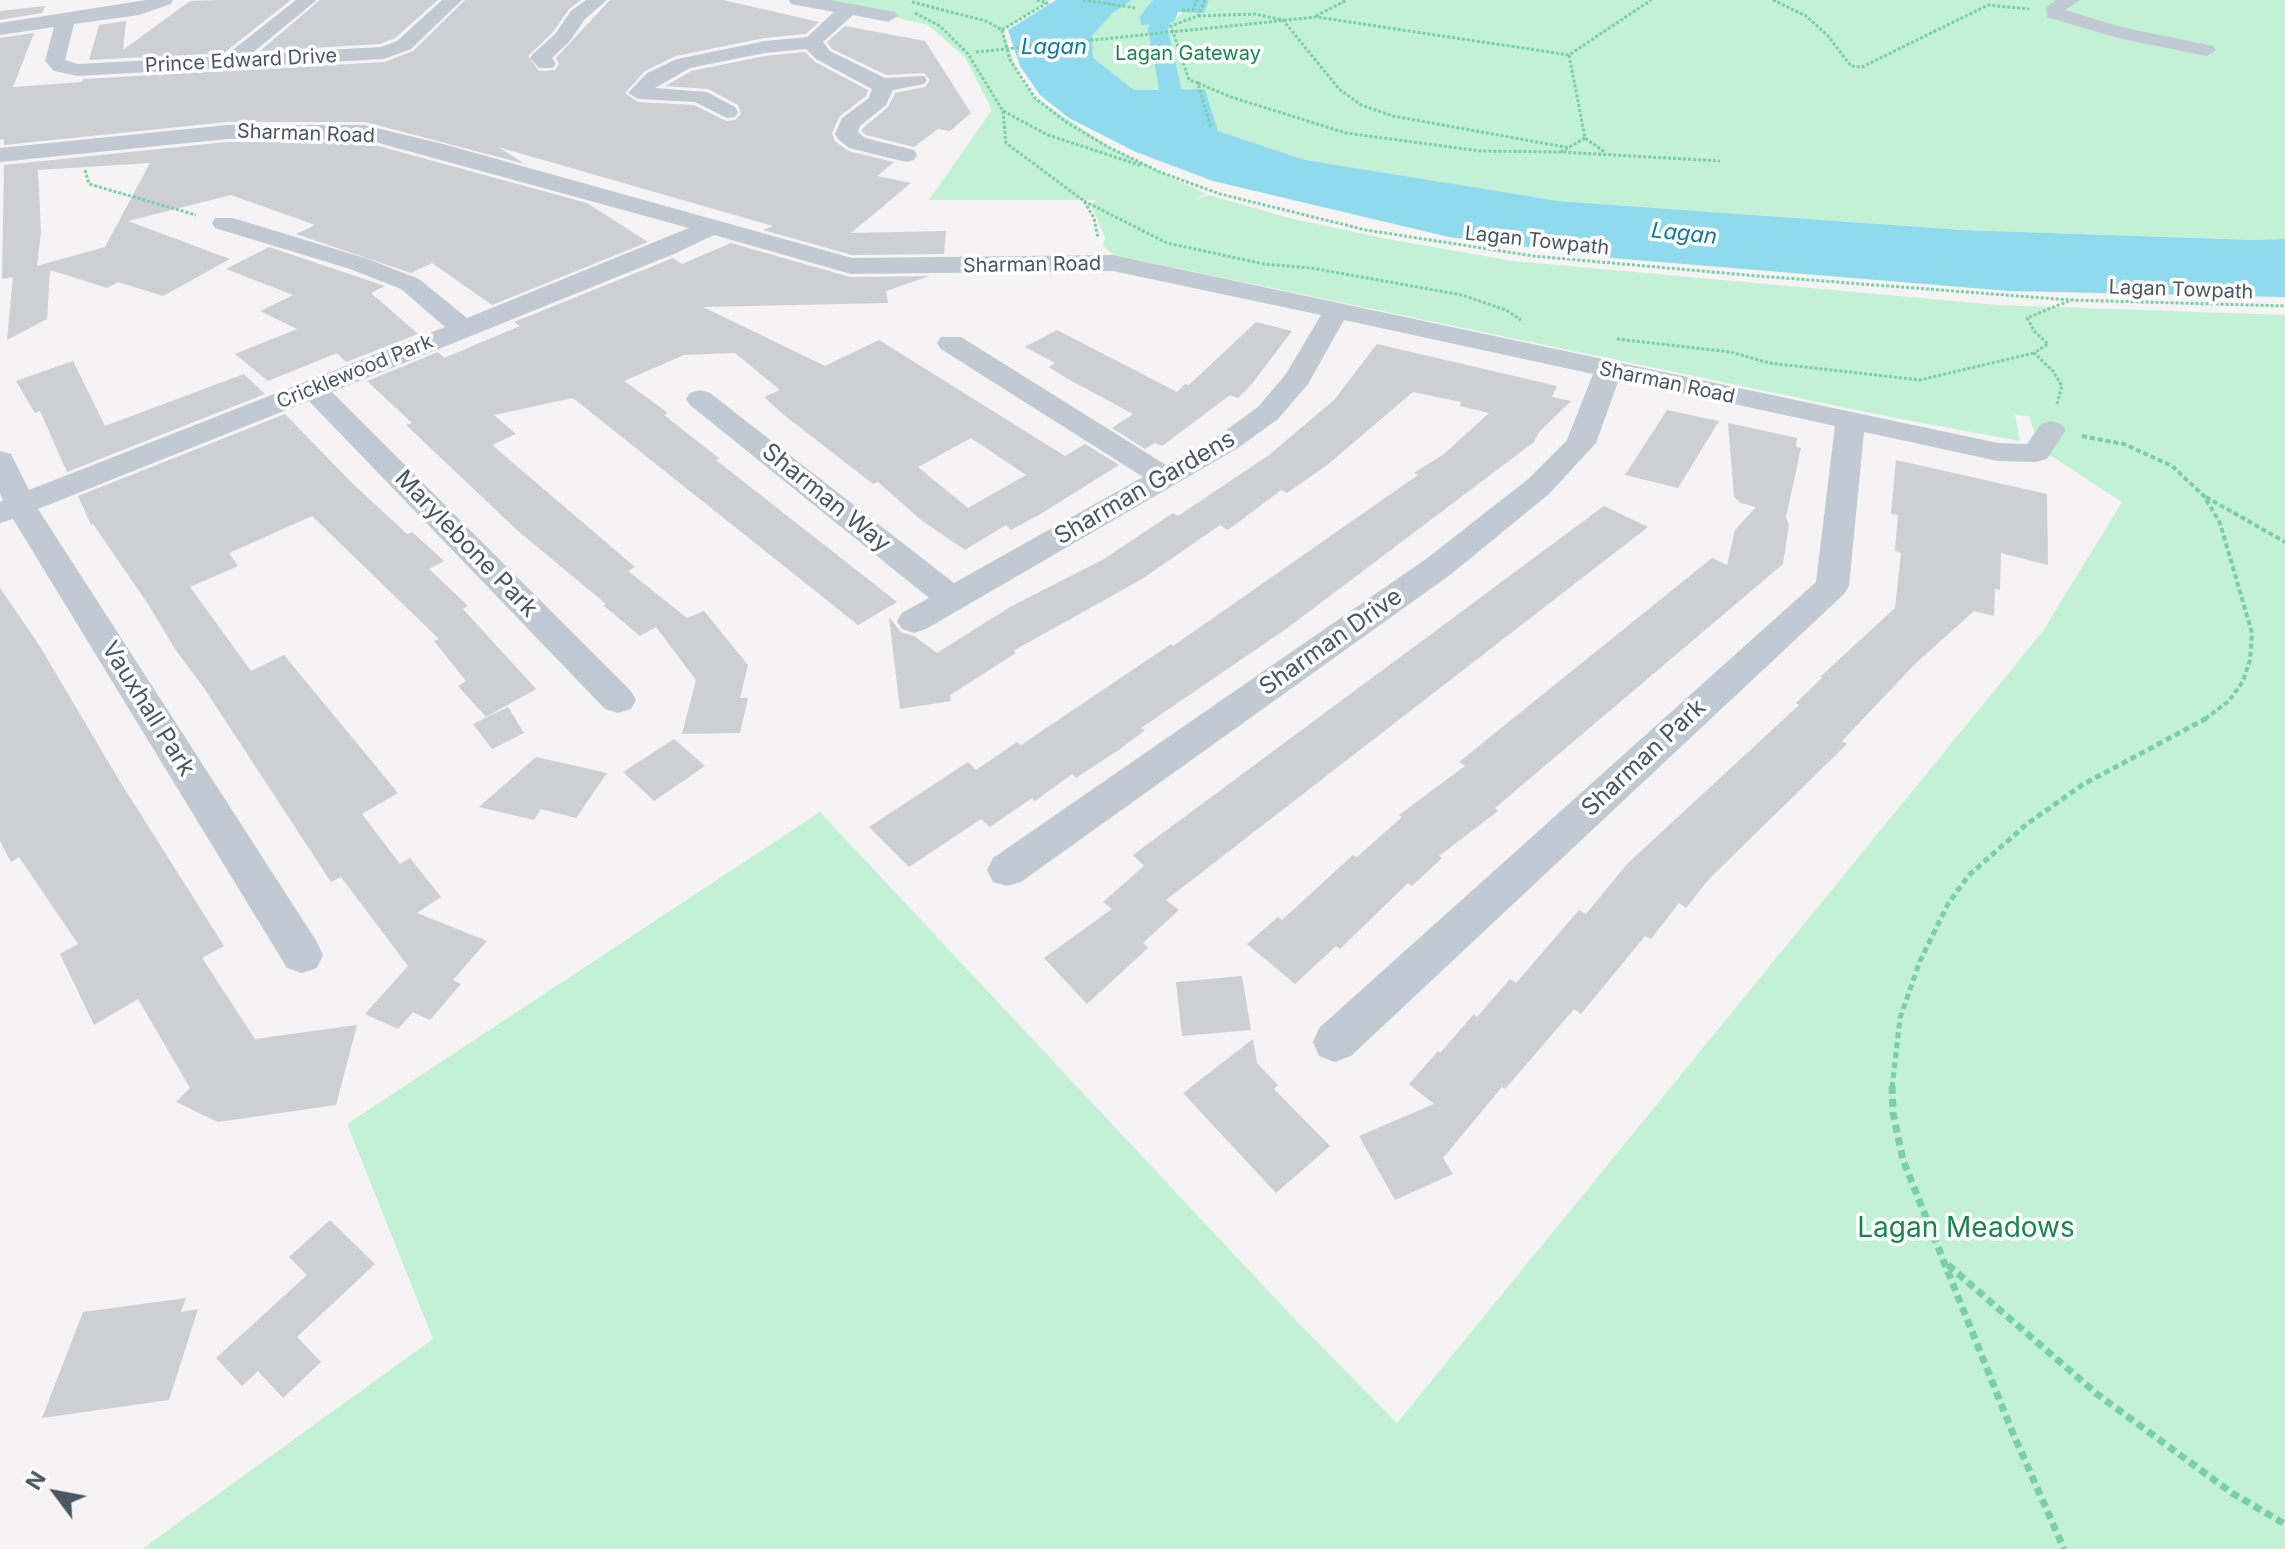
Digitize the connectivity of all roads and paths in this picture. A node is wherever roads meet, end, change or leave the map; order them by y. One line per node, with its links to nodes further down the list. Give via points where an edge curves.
1 (164, 0): 21 (street)
2 (308, 0): 32 (street)
3 (453, 0): 32 (street, Prince Edward Drive, via 395,50)
4 (598, 0): 27 (street)
5 (798, 0): 16 (street)
6 (1037, 0): 25 (path, via 1047,3)
7 (1083, 0): 18 (path, via 1135,8)
8 (1197, 0): 15 (path, via 1193,10)
9 (1205, 0): 19 (path)
10 (1347, 0): 20 (path)
11 (1651, 0): 31 (path)
12 (1773, 0): 17 (path, via 1806,16 1851,66 1862,67 1988,5)
13 (2071, 0): 17 (street)
14 (894, 8): 16 (street); 25 (path, via 986,21)
15 (1182, 10)
16 (847, 11): 26 (street)
17 (2054, 13): 29 (street)
18 (1128, 15)
19 (1199, 15): 22 (path, via 1255,14); 36 (path, via 1171,26 1189,80)
20 (1316, 17): 22 (path); 31 (path)
21 (65, 20): 24 (street); 32 (street, Prince Edward Drive, via 55,61 68,69)
22 (1283, 20): 30 (path, bridge); 42 (path, via 1339,89 1361,105 1393,116)
23 (940, 26): 30 (path)
24 (0, 29)
25 (1002, 30): 48 (path, Lagan Towpath, via 1010,60 1035,98 1077,128)
26 (813, 42): 35 (street, via 823,55); 38 (street, via 684,63 654,77 638,93 700,96)
27 (554, 45): 28 (street); 33 (street, via 540,58)
28 (583, 48)
29 (2206, 50)
30 (968, 54): 37 (path)
31 (1569, 55): 40 (path)
32 (233, 59)
33 (546, 64)
34 (917, 80): 35 (street)
35 (881, 85): 46 (street, via 879,101 850,123 846,134 857,143)
36 (1198, 86): 39 (path); 43 (path, via 1346,133 1480,151)
37 (1003, 111): 48 (path, via 1048,135); 49 (path, via 1006,143)
38 (727, 112)
39 (1211, 128)
40 (1585, 138): 42 (path); 44 (path)
41 (79, 146): 45 (street, Sharman Road); 50 (path, via 89,184); 51 (street, Sharman Road, via 227,132 364,132)
42 (1570, 148): 43 (path)
43 (1561, 152): 44 (path)
44 (1609, 154): 47 (path)
45 (0, 155)
46 (906, 155)
47 (1720, 161)
48 (1160, 172): 53 (path, Lagan Towpath, via 1287,212 1437,243 1655,267)
49 (1084, 201): 52 (path, via 1098,232); 56 (path, via 1167,243 1462,295)
50 (224, 223): 57 (street, via 410,284)
51 (709, 228): 52 (street, Sharman Road, via 851,266); 57 (street, Cricklewood Park)
52 (1093, 263): 55 (street, Sharman Road, via 1136,267)
53 (2071, 300): 54 (path, Lagan Towpath); 59 (path, via 2027,318 2048,344)
54 (2285, 306)
55 (1336, 312): 60 (street, Sharman Road); 66 (street, Sharman Gardens, via 1298,378 1268,413)
56 (1529, 323)
57 (464, 329): 61 (street, Cricklewood Park)
58 (951, 343): 66 (street)
59 (2034, 353): 60 (path, via 1920,380 1769,363 1731,352); 64 (path, via 2062,386)
60 (1610, 354): 63 (street, Sharman Road); 73 (street, Sharman Drive, via 1581,443 1538,487 1438,567)
61 (313, 389): 68 (street, Cricklewood Park); 72 (street, Marylebone Park)
62 (700, 399): 70 (street, Sharman Way)
63 (1850, 421): 64 (street, Sharman Road, via 2021,454 2036,453); 75 (street, Sharman Park, via 1832,586)
64 (2051, 430): 67 (path, via 2153,455)
65 (0, 460): 68 (street, Vauxhall Park)
66 (1164, 477): 70 (street, Sharman Gardens)
67 (2204, 496): 69 (path); 76 (path, via 2220,523 2252,633 2243,681 2209,717 2082,785 1969,875 1920,961 1900,1018 1892,1071 1893,1113 1903,1160)
68 (10, 509): 74 (street, Vauxhall Park)
69 (2285, 542)
70 (952, 599): 71 (street, Sharman Gardens)
71 (914, 621)
72 (618, 700)
73 (1007, 870)
74 (302, 955)
75 (1335, 1042)
76 (1947, 1265): 77 (path, via 2097,1394 2232,1493); 78 (path)
77 (2285, 1524)
78 (2064, 1549)

